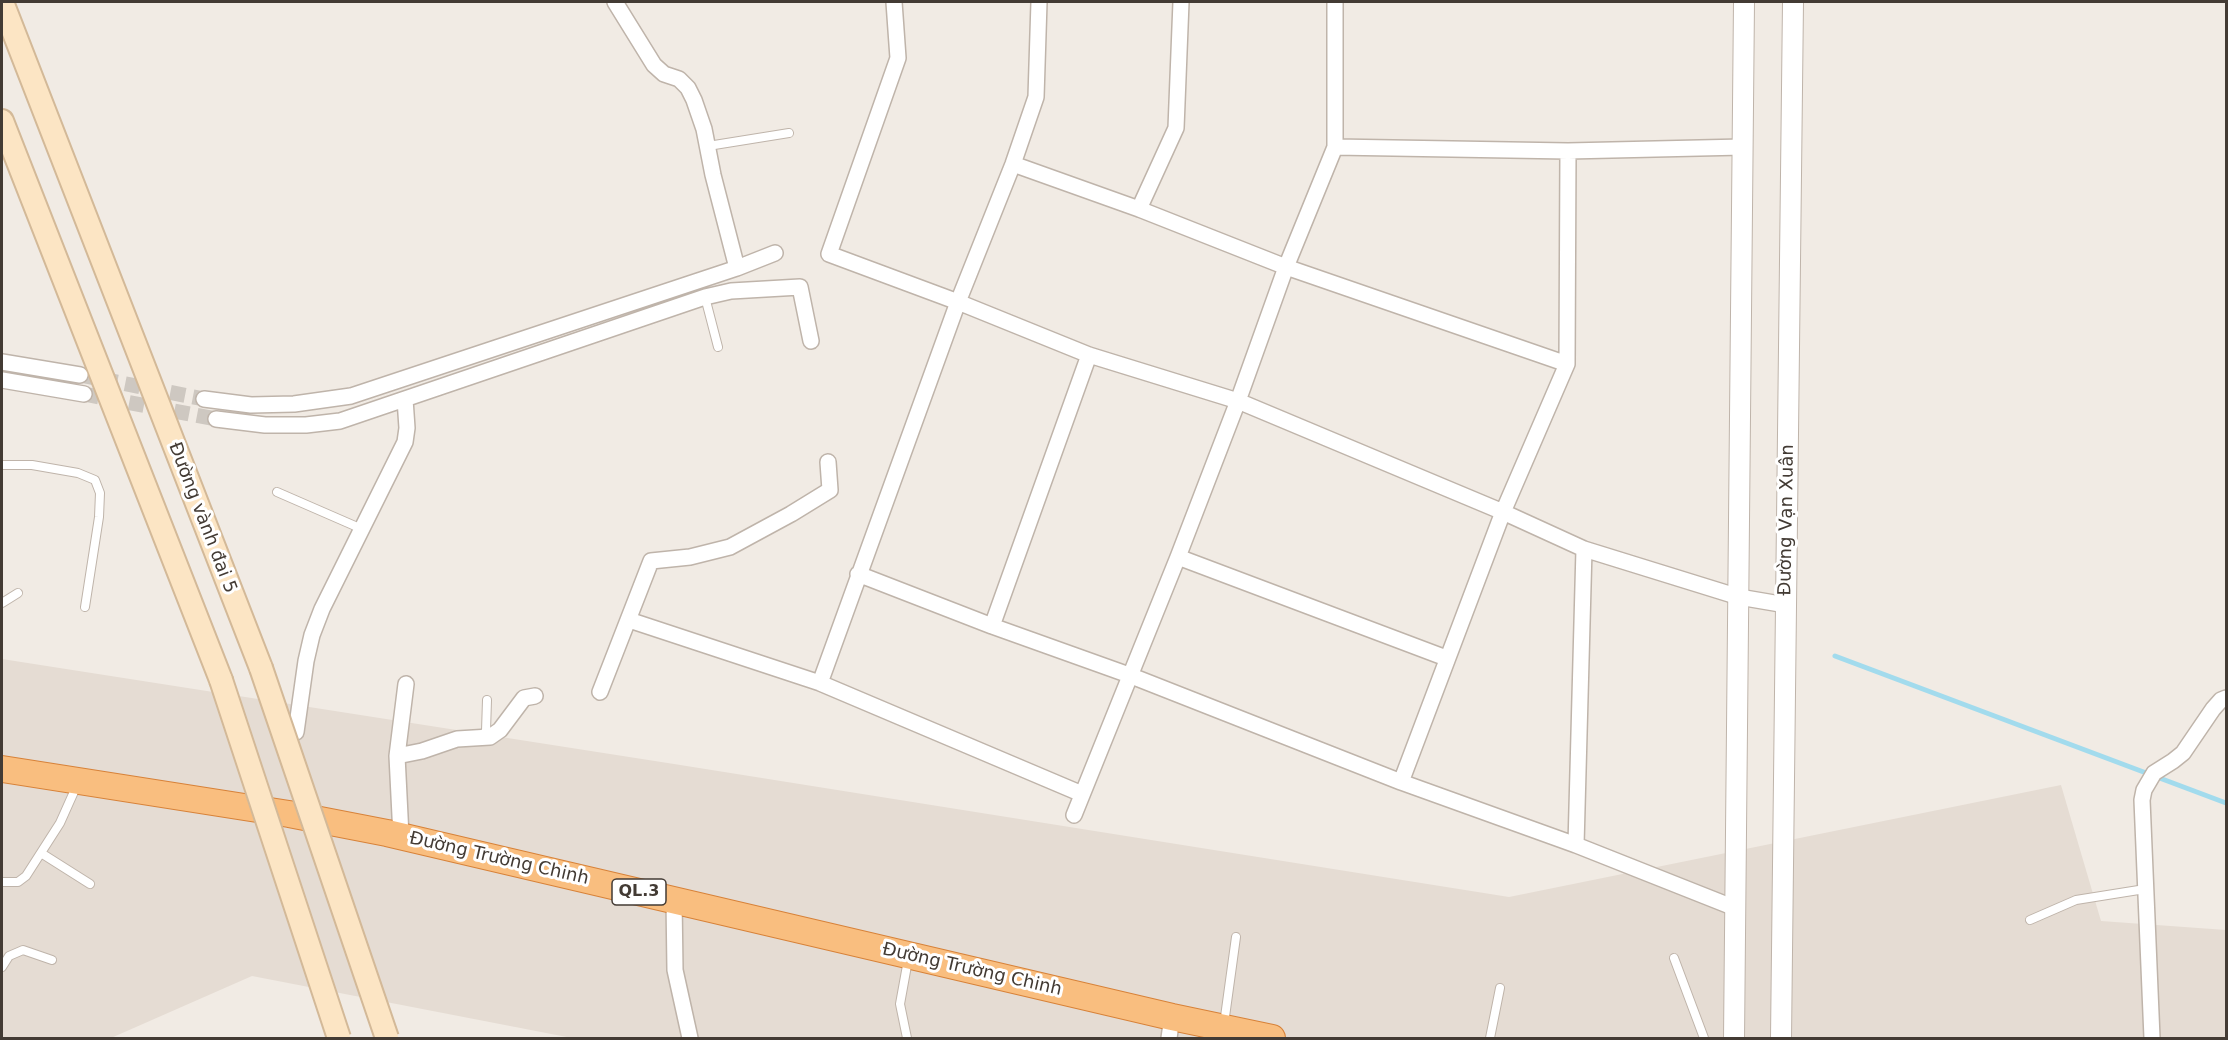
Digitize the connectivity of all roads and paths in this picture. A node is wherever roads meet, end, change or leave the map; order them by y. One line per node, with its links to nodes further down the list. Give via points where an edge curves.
1 (2, 2): 83 (main road, Đường vành đai 5, bridge, via 261,668)
2 (615, 2): 11 (street, via 654,65 688,88)
3 (894, 2): 21 (street, via 897,58 829,254)
4 (1039, 2): 15 (street, via 1036,97)
5 (1181, 2): 16 (street, via 1176,128)
6 (1335, 2): 12 (street)
7 (1744, 2): 13 (street)
8 (1793, 2): 45 (street, Đường Vạn Xuân)
9 (2, 121): 82 (main road, bridge, via 221,680)
10 (789, 133): 11 (lane)
11 (708, 146): 19 (street)
12 (1335, 147): 14 (street); 18 (street)
13 (1743, 147): 14 (street); 43 (street)
14 (1568, 151): 26 (street)
15 (1013, 164): 16 (street); 21 (street)
16 (1139, 210): 18 (street)
17 (775, 253): 19 (street)
18 (1286, 267): 26 (street); 32 (street)
19 (737, 268): 30 (street, via 351,396 251,405)
20 (705, 297): 22 (street, via 731,291 800,288); 23 (lane); 31 (street)
21 (958, 302): 24 (street); 41 (street)
22 (812, 341)
23 (718, 348)
24 (1089, 355): 32 (street); 48 (street)
25 (2, 362): 27 (street)
26 (1567, 364): 37 (street)
27 (80, 375)
28 (2, 380): 29 (street)
29 (84, 394)
30 (204, 399)
31 (405, 399): 33 (street, via 340,421 306,425); 38 (street, via 405,442)
32 (1238, 401): 37 (street); 40 (street)
33 (216, 419)
34 (828, 462): 47 (street, via 830,490 791,514 730,547 651,561)
35 (2, 465): 46 (lane, via 32,465 78,473 94,480 100,493 99,517)
36 (278, 492): 38 (lane)
37 (1503, 512): 39 (street); 49 (street)
38 (362, 529): 57 (street, via 312,635)
39 (1584, 549): 43 (street); 66 (street)
40 (1178, 557): 49 (street); 50 (street)
41 (858, 574): 48 (street); 51 (street)
42 (18, 593): 44 (lane)
43 (1739, 597): 45 (street); 72 (street)
44 (2, 603)
45 (1786, 605): 90 (street, Đường Vạn Xuân)
46 (85, 607)
47 (629, 620): 51 (street); 53 (street)
48 (992, 626): 50 (street)
49 (1446, 658): 62 (street)
50 (1129, 675): 62 (street); 63 (street)
51 (820, 683): 63 (street)
52 (406, 684): 59 (street)
53 (600, 692)
54 (535, 696): 58 (street, via 524,698 500,730)
55 (2226, 698): 70 (street, via 2213,709 2183,753 2152,777 2144,790)
56 (487, 700): 58 (lane, via 486,731)
57 (296, 732)
58 (478, 739): 59 (street, via 457,739)
59 (397, 756): 65 (street)
60 (2, 769): 61 (highway, Đường Trường Chinh / QL.3)
61 (79, 781): 65 (highway, Đường Trường Chinh / QL.3); 67 (lane)
62 (1401, 782): 66 (street)
63 (1082, 794): 64 (street)
64 (1074, 815)
65 (401, 836): 71 (highway, Đường Trường Chinh / QL.3)
66 (1576, 844): 72 (street)
67 (41, 853): 68 (lane, via 18,882); 69 (lane)
68 (2, 882)
69 (90, 884)
70 (2145, 889): 73 (lane, via 2076,900); 91 (street)
71 (674, 900): 75 (highway, Đường Trường Chinh / QL.3); 84 (street, via 675,969)
72 (1735, 909): 89 (street)
73 (2030, 920)
74 (1236, 937): 81 (lane)
75 (909, 955): 80 (highway, Đường Trường Chinh / QL.3); 85 (lane, via 900,1004)
76 (1674, 958): 88 (lane)
77 (52, 960): 78 (lane, via 23,950 9,956)
78 (2, 967)
79 (1500, 988): 87 (lane)
80 (1171, 1028): 81 (highway, Đường Trường Chinh / QL.3)
81 (1223, 1028): 86 (highway, Đường Trường Chinh / QL.3)
82 (339, 1038)
83 (387, 1038)
84 (690, 1038)
85 (907, 1038)
86 (1272, 1038)
87 (1491, 1038)
88 (1704, 1038)
89 (1734, 1038)
90 (1781, 1038)
91 (2152, 1038)

